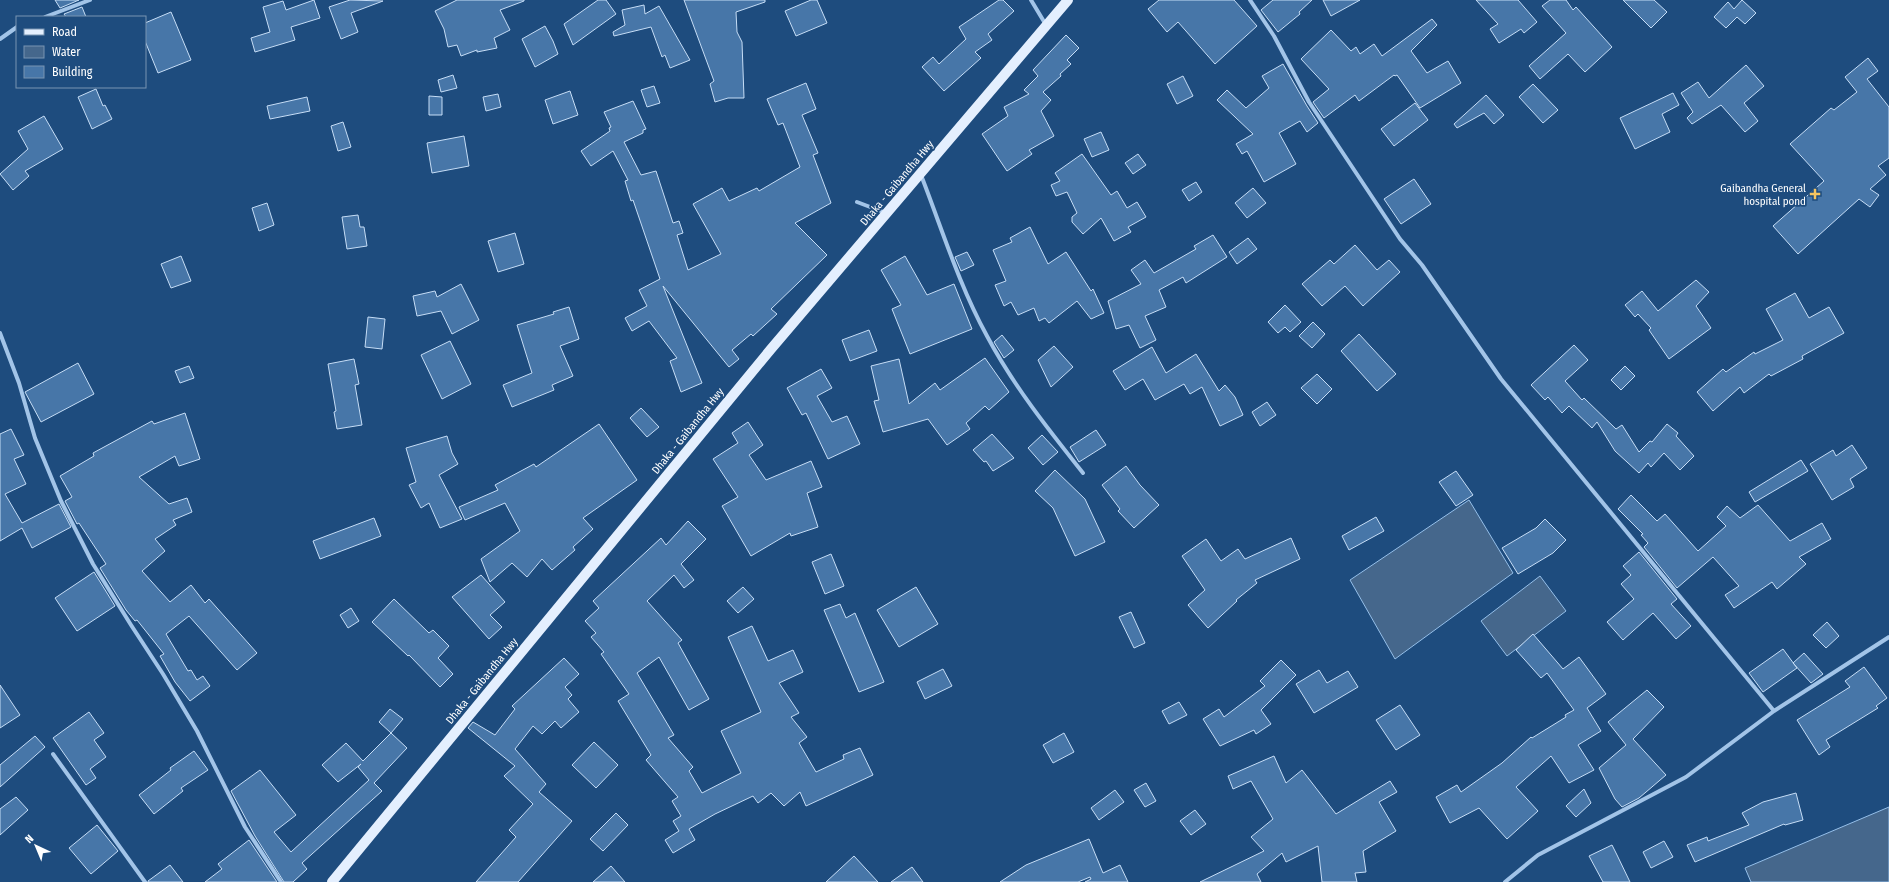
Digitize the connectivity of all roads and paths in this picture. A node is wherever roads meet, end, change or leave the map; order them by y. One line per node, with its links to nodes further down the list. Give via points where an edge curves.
1 (90, 0): 5 (street)
2 (1031, 0): 6 (street)
3 (1068, 0): 6 (main road, Dhaka - Gaibandha Hwy)
4 (1250, 0): 15 (street, via 1274,36 1309,102 1400,239 1422,265 1501,378)
5 (48, 16)
6 (1046, 25): 9 (main road, Dhaka - Gaibandha Hwy)
7 (16, 29): 8 (street)
8 (0, 39)
9 (920, 173): 11 (main road, Dhaka - Gaibandha Hwy); 13 (street, via 961,279 987,336 1025,398)
10 (857, 202): 11 (street)
11 (887, 213): 19 (main road, Dhaka - Gaibandha Hwy, via 771,349)
12 (0, 333): 18 (street, via 19,383 35,438 61,501 93,564 197,730 245,827)
13 (1082, 473)
14 (1889, 637): 15 (street)
15 (1774, 711): 20 (street, via 1686,777 1538,855)
16 (53, 754): 17 (street)
17 (145, 882)
18 (281, 882)
19 (332, 882)
20 (1505, 882)

